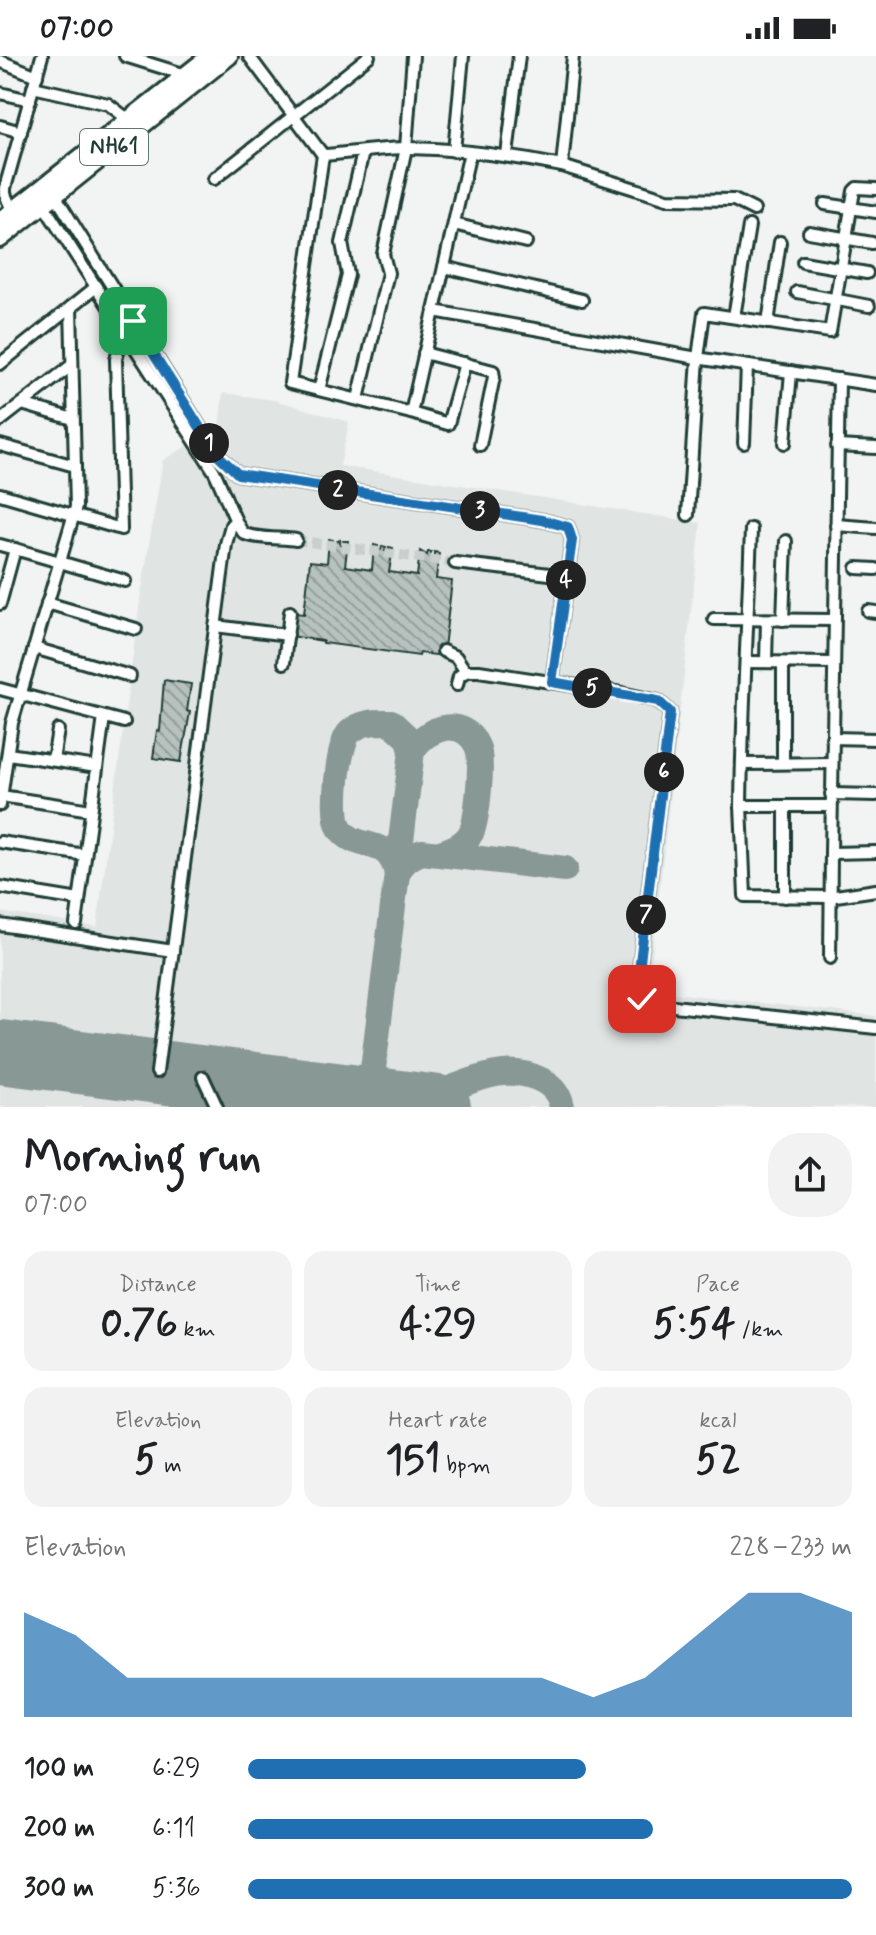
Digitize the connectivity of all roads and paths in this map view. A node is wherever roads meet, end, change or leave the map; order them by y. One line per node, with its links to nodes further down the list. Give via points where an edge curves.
1 (42, 56): 13 (street)
2 (125, 56): 12 (street)
3 (210, 56): 12 (highway, NH61)
4 (229, 56): 32 (highway, NH61)
5 (249, 56): 16 (street)
6 (369, 56): 16 (street)
7 (413, 56): 20 (street)
8 (463, 56): 21 (street)
9 (519, 56): 26 (street)
10 (573, 56): 28 (street)
11 (0, 61): 13 (street)
12 (186, 75): 17 (highway, NH61)
13 (35, 82): 15 (street); 17 (street, via 108,104)
14 (0, 93): 15 (street)
15 (30, 100): 19 (street)
16 (294, 115): 25 (street); 29 (street)
17 (129, 120): 32 (highway, NH61)
18 (0, 126): 19 (street)
19 (21, 132): 27 (street)
20 (406, 148): 21 (street); 23 (street); 70 (street, via 383,250 388,273)
21 (454, 151): 24 (street)
22 (0, 152): 27 (street)
23 (363, 152): 25 (street); 69 (street, via 342,243 348,275)
24 (470, 152): 26 (street); 38 (street)
25 (323, 155): 69 (street, via 290,383)
26 (507, 155): 28 (street)
27 (14, 156): 30 (street)
28 (562, 166): 35 (street, via 667,199 734,200)
29 (214, 179)
30 (3, 185): 37 (street)
31 (876, 189): 34 (street, via 855,189)
32 (45, 194): 37 (highway, NH61); 50 (street); 74 (street)
33 (825, 204): 34 (street)
34 (851, 208): 36 (street); 42 (street)
35 (754, 210)
36 (876, 212)
37 (10, 219): 41 (highway, NH61)
38 (454, 224): 43 (street); 47 (street)
39 (749, 226): 57 (street)
40 (809, 232): 42 (street)
41 (0, 239)
42 (846, 239): 45 (street); 48 (street)
43 (526, 242)
44 (780, 242): 58 (street)
45 (872, 243)
46 (803, 262): 48 (street)
47 (444, 267): 52 (street); 56 (street)
48 (842, 268): 49 (street); 53 (street)
49 (867, 273)
50 (96, 287): 55 (street); 59 (street)
51 (797, 292): 53 (street)
52 (582, 300)
53 (837, 301): 54 (street); 58 (street, via 830,332)
54 (869, 306)
55 (71, 307): 63 (street); 64 (street)
56 (434, 311): 60 (street); 61 (street)
57 (734, 317): 58 (street); 61 (street, via 704,313)
58 (768, 323)
59 (127, 337): 76 (street); 87 (street, via 121,340 116,359 121,529)
60 (424, 353): 62 (street); 72 (street)
61 (698, 358): 65 (street); 88 (street)
62 (465, 363): 72 (street, via 448,424); 80 (street, via 494,373)
63 (0, 364)
64 (72, 365): 71 (street); 73 (street)
65 (747, 366): 66 (street); 77 (street)
66 (791, 372): 67 (street); 78 (street)
67 (839, 379): 68 (street); 81 (street)
68 (876, 385)
69 (319, 390): 70 (street)
70 (358, 399): 72 (street)
71 (22, 404): 73 (street); 75 (street)
72 (411, 413)
73 (73, 419): 83 (street)
74 (195, 420): 76 (street); 84 (street)
75 (0, 421)
76 (184, 427): 85 (street)
77 (744, 443)
78 (785, 443)
79 (0, 445): 83 (street)
80 (480, 445)
81 (837, 446): 82 (street); 90 (street)
82 (876, 448)
83 (75, 466): 87 (street)
84 (229, 468): 85 (street); 101 (street, via 250,477 560,523 572,533)
85 (216, 476): 89 (street)
86 (0, 494): 87 (street)
87 (73, 515): 97 (street)
88 (688, 515)
89 (235, 521): 93 (street, via 244,534); 111 (street, via 227,535)
90 (836, 525): 91 (street); 110 (street)
91 (876, 528)
92 (751, 529): 107 (street)
93 (296, 540)
94 (786, 541): 109 (street)
95 (0, 545): 96 (street)
96 (15, 549): 97 (street); 104 (street)
97 (58, 562): 102 (street); 103 (street)
98 (455, 563): 101 (street)
99 (857, 568): 100 (street)
100 (876, 569)
101 (567, 576): 123 (street)
102 (125, 581)
103 (47, 603): 112 (street); 114 (street)
104 (0, 604)
105 (290, 612): 113 (street)
106 (714, 619): 107 (street)
107 (748, 620): 108 (street); 116 (street)
108 (767, 620): 109 (street); 117 (street)
109 (783, 620): 110 (street)
110 (834, 620): 120 (street)
111 (215, 626): 113 (street); 156 (street)
112 (136, 629)
113 (288, 635): 118 (street)
114 (34, 648): 122 (street); 126 (street)
115 (443, 651): 121 (street, via 456,657)
116 (747, 662): 117 (street); 136 (street)
117 (766, 662): 119 (street)
118 (284, 663)
119 (783, 663): 120 (street); 134 (street)
120 (833, 663): 130 (street)
121 (466, 672): 123 (street); 124 (street)
122 (130, 676)
123 (552, 682): 158 (street, via 658,701 670,712 637,987 642,999)
124 (457, 685)
125 (0, 689): 126 (street)
126 (21, 694): 127 (street); 132 (street)
127 (104, 717): 128 (street); 137 (street)
128 (124, 722)
129 (58, 730): 133 (street)
130 (832, 738): 131 (street); 135 (street)
131 (876, 739)
132 (8, 754): 133 (street); 140 (street)
133 (53, 760): 137 (street)
134 (783, 763): 135 (street); 136 (street)
135 (832, 763): 138 (street)
136 (742, 764): 141 (street)
137 (97, 767): 144 (street)
138 (831, 794): 139 (street); 142 (street)
139 (876, 795)
140 (1, 801): 144 (street)
141 (741, 806): 143 (street); 151 (street, via 743,894)
142 (831, 806): 143 (street); 147 (street)
143 (785, 807): 151 (street)
144 (91, 810): 148 (street)
145 (0, 842): 148 (street)
146 (876, 852): 147 (street)
147 (831, 853): 152 (street)
148 (85, 855): 153 (street)
149 (0, 887): 153 (street)
150 (876, 890): 152 (street)
151 (785, 897): 152 (street)
152 (829, 897): 157 (street)
153 (79, 900): 154 (street)
154 (76, 924)
155 (0, 925): 156 (street)
156 (173, 951): 159 (street)
157 (830, 958)
158 (876, 1028)
159 (157, 1072)
160 (203, 1077): 161 (street)
161 (217, 1107)

